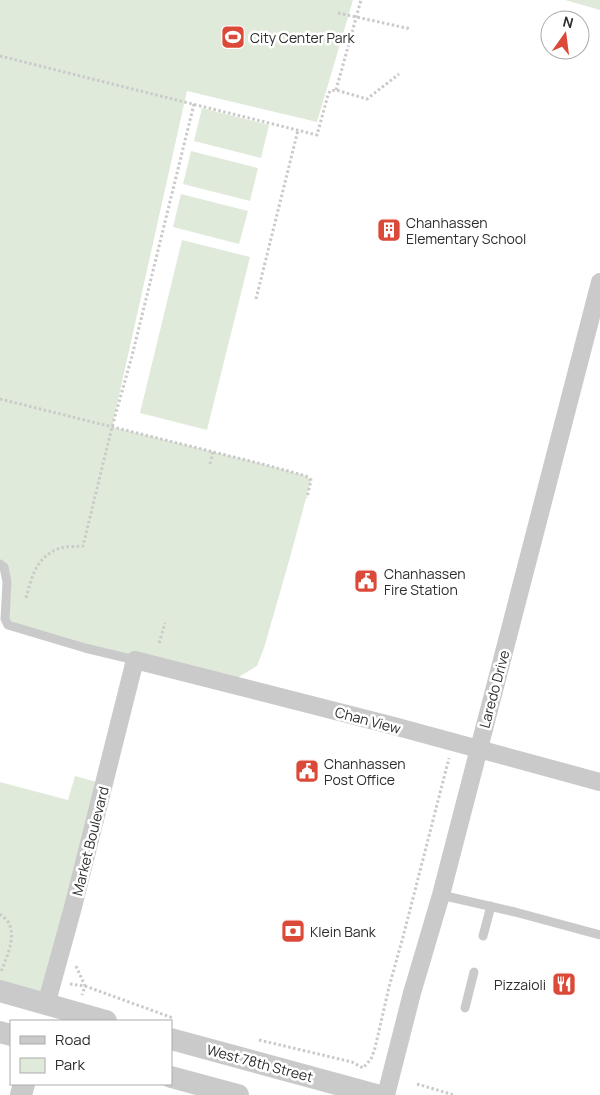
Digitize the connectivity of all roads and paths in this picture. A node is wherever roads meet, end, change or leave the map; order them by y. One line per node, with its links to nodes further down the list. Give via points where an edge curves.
1 (361, 0): 3 (path)
2 (338, 13): 3 (path)
3 (357, 17): 4 (path); 7 (path)
4 (411, 29)
5 (0, 56): 8 (path)
6 (399, 74): 7 (path, via 367,99)
7 (336, 90): 9 (path, via 328,95 317,135)
8 (194, 104): 9 (path); 13 (path)
9 (298, 130): 11 (path)
10 (600, 282): 22 (street, Laredo Drive)
11 (256, 299)
12 (0, 399): 13 (path)
13 (112, 427): 14 (path); 18 (path, via 83,546 60,548 45,556 34,570)
14 (213, 452): 15 (path); 16 (path, via 306,476 310,480)
15 (210, 464)
16 (307, 498)
17 (0, 564): 21 (lane, via 4,566 7,582 5,620 8,625)
18 (26, 598)
19 (164, 623): 20 (path)
20 (159, 643)
21 (135, 660): 22 (street, Chan View); 35 (street, Market Boulevard)
22 (478, 750): 24 (street, Chan View); 25 (street, Laredo Drive)
23 (451, 752): 43 (path, via 371,1059 363,1068 352,1062)
24 (600, 782)
25 (441, 895): 26 (lane); 48 (street, Laredo Drive)
26 (491, 906): 28 (lane); 29 (lane)
27 (0, 914): 31 (path, via 10,924 12,935)
28 (600, 935)
29 (483, 936)
30 (0, 955): 31 (path)
31 (7, 957): 34 (path)
32 (73, 959): 37 (path)
33 (474, 972): 38 (lane)
34 (0, 975): 36 (path)
35 (52, 981): 37 (path); 39 (street, Market Boulevard)
36 (3, 984): 39 (street)
37 (85, 986): 41 (path)
38 (465, 1008)
39 (44, 1013): 40 (street)
40 (98, 1020)
41 (155, 1020)
42 (174, 1029): 47 (street, West 78th Street)
43 (255, 1039)
44 (172, 1077): 46 (street)
45 (417, 1084): 49 (path)
46 (238, 1095)
47 (377, 1095)
48 (386, 1095)
49 (454, 1095)

